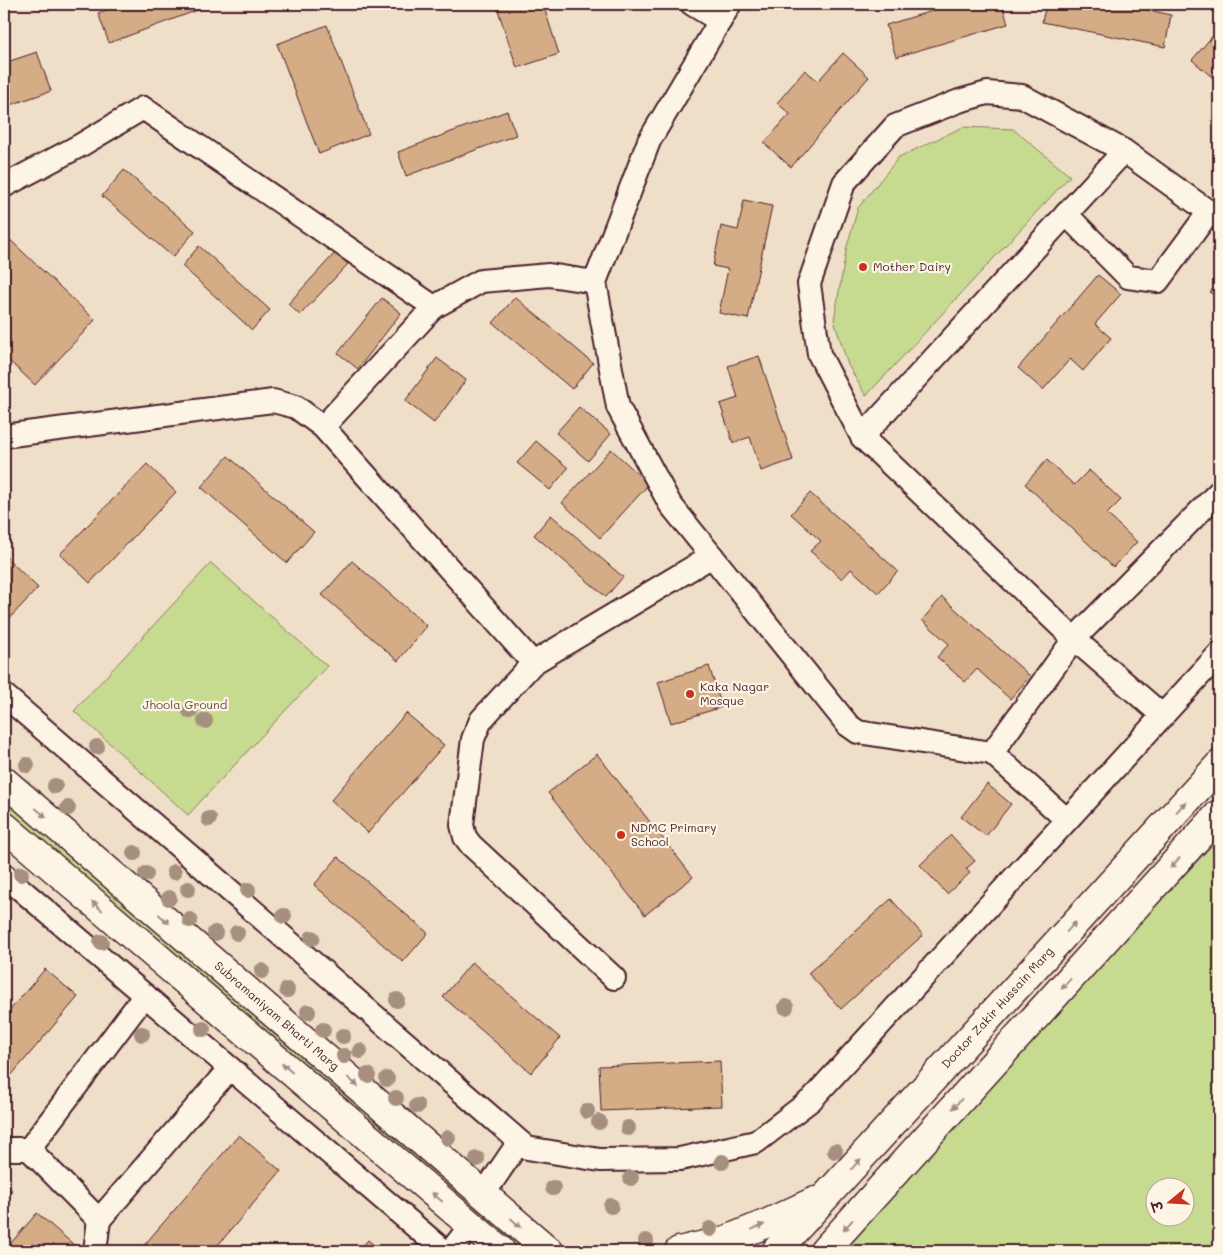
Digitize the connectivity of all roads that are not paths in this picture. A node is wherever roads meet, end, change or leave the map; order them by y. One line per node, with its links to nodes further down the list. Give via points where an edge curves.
1 (692, 4): 2 (street)
2 (725, 12): 7 (street, via 649,141)
3 (1124, 151): 5 (street); 6 (street); 11 (street, via 1022,96 987,93 894,126 844,183 808,284 819,354)
4 (4, 186): 8 (street, via 144,108)
5 (1066, 214): 6 (street, via 1128,277 1158,281); 11 (street)
6 (1214, 215)
7 (595, 282): 8 (street, via 549,275 480,281); 13 (street, via 618,407 670,504)
8 (434, 307): 9 (street)
9 (323, 427): 10 (street, via 296,407 273,401); 16 (street)
10 (4, 436)
11 (862, 437): 14 (street)
12 (1219, 492): 14 (street)
13 (712, 556): 16 (street); 19 (street, via 848,725 858,732)
14 (1074, 639): 18 (street); 19 (street)
15 (1219, 654): 18 (street)
16 (533, 663): 26 (street, via 476,729 463,831 471,845)
17 (4, 695): 29 (street)
18 (1163, 716): 23 (street)
19 (992, 753): 23 (street)
20 (1219, 765): 32 (main road, Doctor Zakir Hussain Marg, one-way to 20)
21 (4, 781): 33 (main road, Subramaniyam Bharti Marg, one-way to 33)
22 (1219, 814): 38 (main road, one-way to 38)
23 (1067, 820): 29 (street, via 811,1100 756,1142 680,1159 600,1160 527,1148)
24 (4, 826): 35 (main road, one-way to 24)
25 (4, 875): 27 (street)
26 (614, 978)
27 (145, 995): 28 (street); 30 (street)
28 (230, 1068): 34 (street); 40 (street)
29 (519, 1142): 33 (street)
30 (29, 1149): 31 (street); 34 (street)
31 (4, 1150)
32 (828, 1194): 36 (main road, Doctor Zakir Hussain Marg); 43 (main road, one-way to 32, via 726,1240)
33 (483, 1195): 37 (main road, Subramaniyam Bharti Marg, one-way to 37)
34 (98, 1220): 39 (street)
35 (470, 1225): 41 (street); 42 (main road)
36 (785, 1248)
37 (554, 1250)
38 (826, 1250)
39 (95, 1251)
40 (444, 1251)
41 (451, 1251)
42 (501, 1251)
43 (679, 1251)

